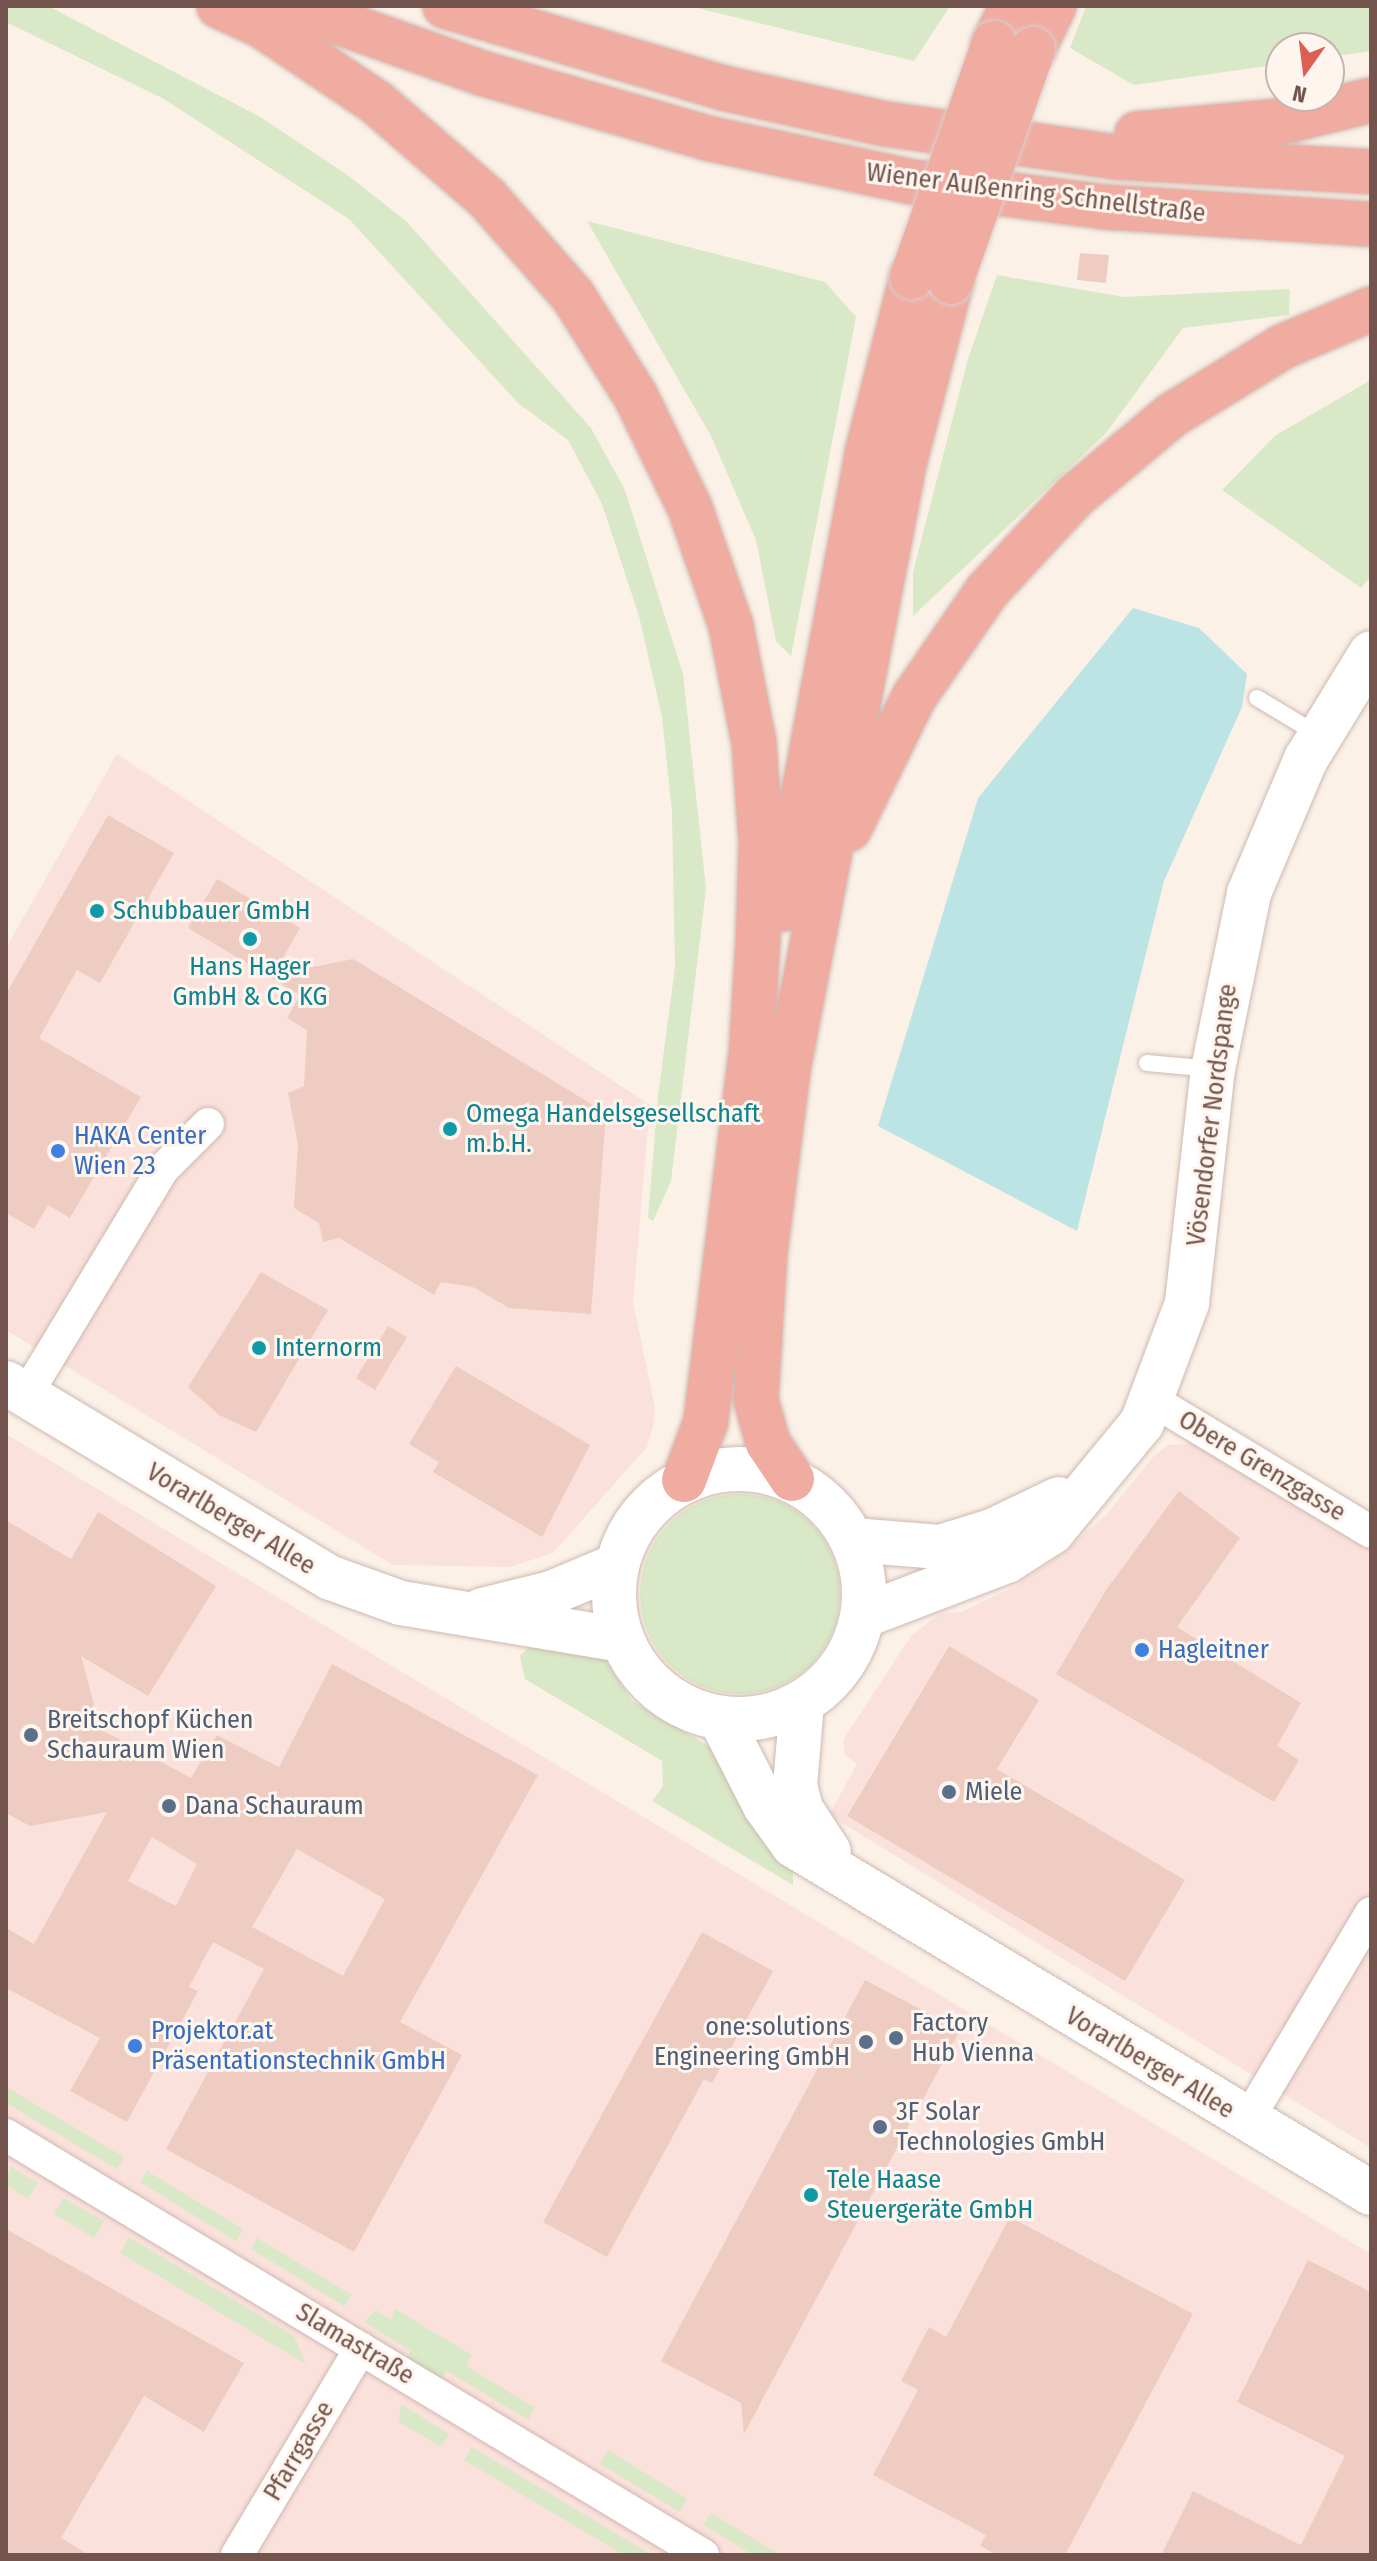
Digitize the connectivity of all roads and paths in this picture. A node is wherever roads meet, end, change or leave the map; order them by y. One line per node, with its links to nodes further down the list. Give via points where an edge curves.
1 (219, 6): 16 (highway, via 261,25 377,103 487,198 573,296 636,397 690,508 726,611 754,743 761,843)
2 (293, 6): 9 (highway, Wiener Außenring Schnellstraße, via 481,73 692,134 913,182 1105,207)
3 (445, 6): 7 (highway, Wiener Außenring Schnellstraße, via 723,88 886,124)
4 (1054, 6): 5 (highway)
5 (1013, 33): 10 (highway, bridge)
6 (1371, 100): 7 (highway, via 1291,120 1177,135 1085,130)
7 (1033, 146): 8 (highway, Wiener Außenring Schnellstraße, via 1129,158)
8 (1371, 172)
9 (1371, 224)
10 (932, 279): 15 (highway, via 904,464); 16 (highway, via 867,453)
11 (1371, 309): 15 (highway, via 1282,347 1172,415 1075,496 987,591 914,697 856,810)
12 (1371, 653): 14 (main road, Vösendorfer Nordspange)
13 (1257, 698): 14 (lane)
14 (1318, 735): 18 (main road, Vösendorfer Nordspange, via 1249,893)
15 (814, 921): 22 (highway, via 788,1070 756,1374 759,1418)
16 (751, 1053): 23 (highway, via 706,1421)
17 (1147, 1063): 18 (lane)
18 (1213, 1069): 21 (main road, Vösendorfer Nordspange, via 1187,1303)
19 (208, 1124): 20 (street, via 162,1170)
20 (16, 1389): 28 (main road, Vorarlberger Allee, via 331,1578 401,1603)
21 (1154, 1401): 24 (main road, Vösendorfer Nordspange, via 1130,1442); 25 (street, Obere Grenzgasse)
22 (792, 1479): 23 (main road, via 724,1469); 26 (main road, via 829,1505)
23 (684, 1480): 27 (main road, via 651,1504 629,1532)
24 (1090, 1485): 26 (main road, Vösendorfer Nordspange, via 992,1531 940,1547); 29 (main road, Vösendorfer Nordspange, via 1052,1532 1007,1561)
25 (1371, 1532)
26 (853, 1540): 29 (main road, via 865,1581)
27 (616, 1566): 28 (main road, Vorarlberger Allee, via 551,1593); 30 (main road, via 613,1602)
28 (474, 1611): 30 (main road, Vorarlberger Allee)
29 (863, 1616): 31 (main road, via 850,1654)
30 (622, 1640): 32 (main road, via 646,1678 679,1704)
31 (802, 1703): 32 (main road, via 755,1719); 33 (main road, Vorarlberger Allee, via 793,1761 801,1809)
32 (720, 1718): 33 (main road, Vorarlberger Allee, via 765,1806 793,1845)
33 (849, 1880): 35 (main road, Vorarlberger Allee)
34 (1371, 1913): 35 (street)
35 (1247, 2121): 37 (main road, Vorarlberger Allee)
36 (6, 2135): 38 (street, Slamastraße)
37 (1371, 2193)
38 (361, 2348): 39 (street, Pfarrgasse); 40 (street, Slamastraße)
39 (237, 2555)
40 (703, 2555)

